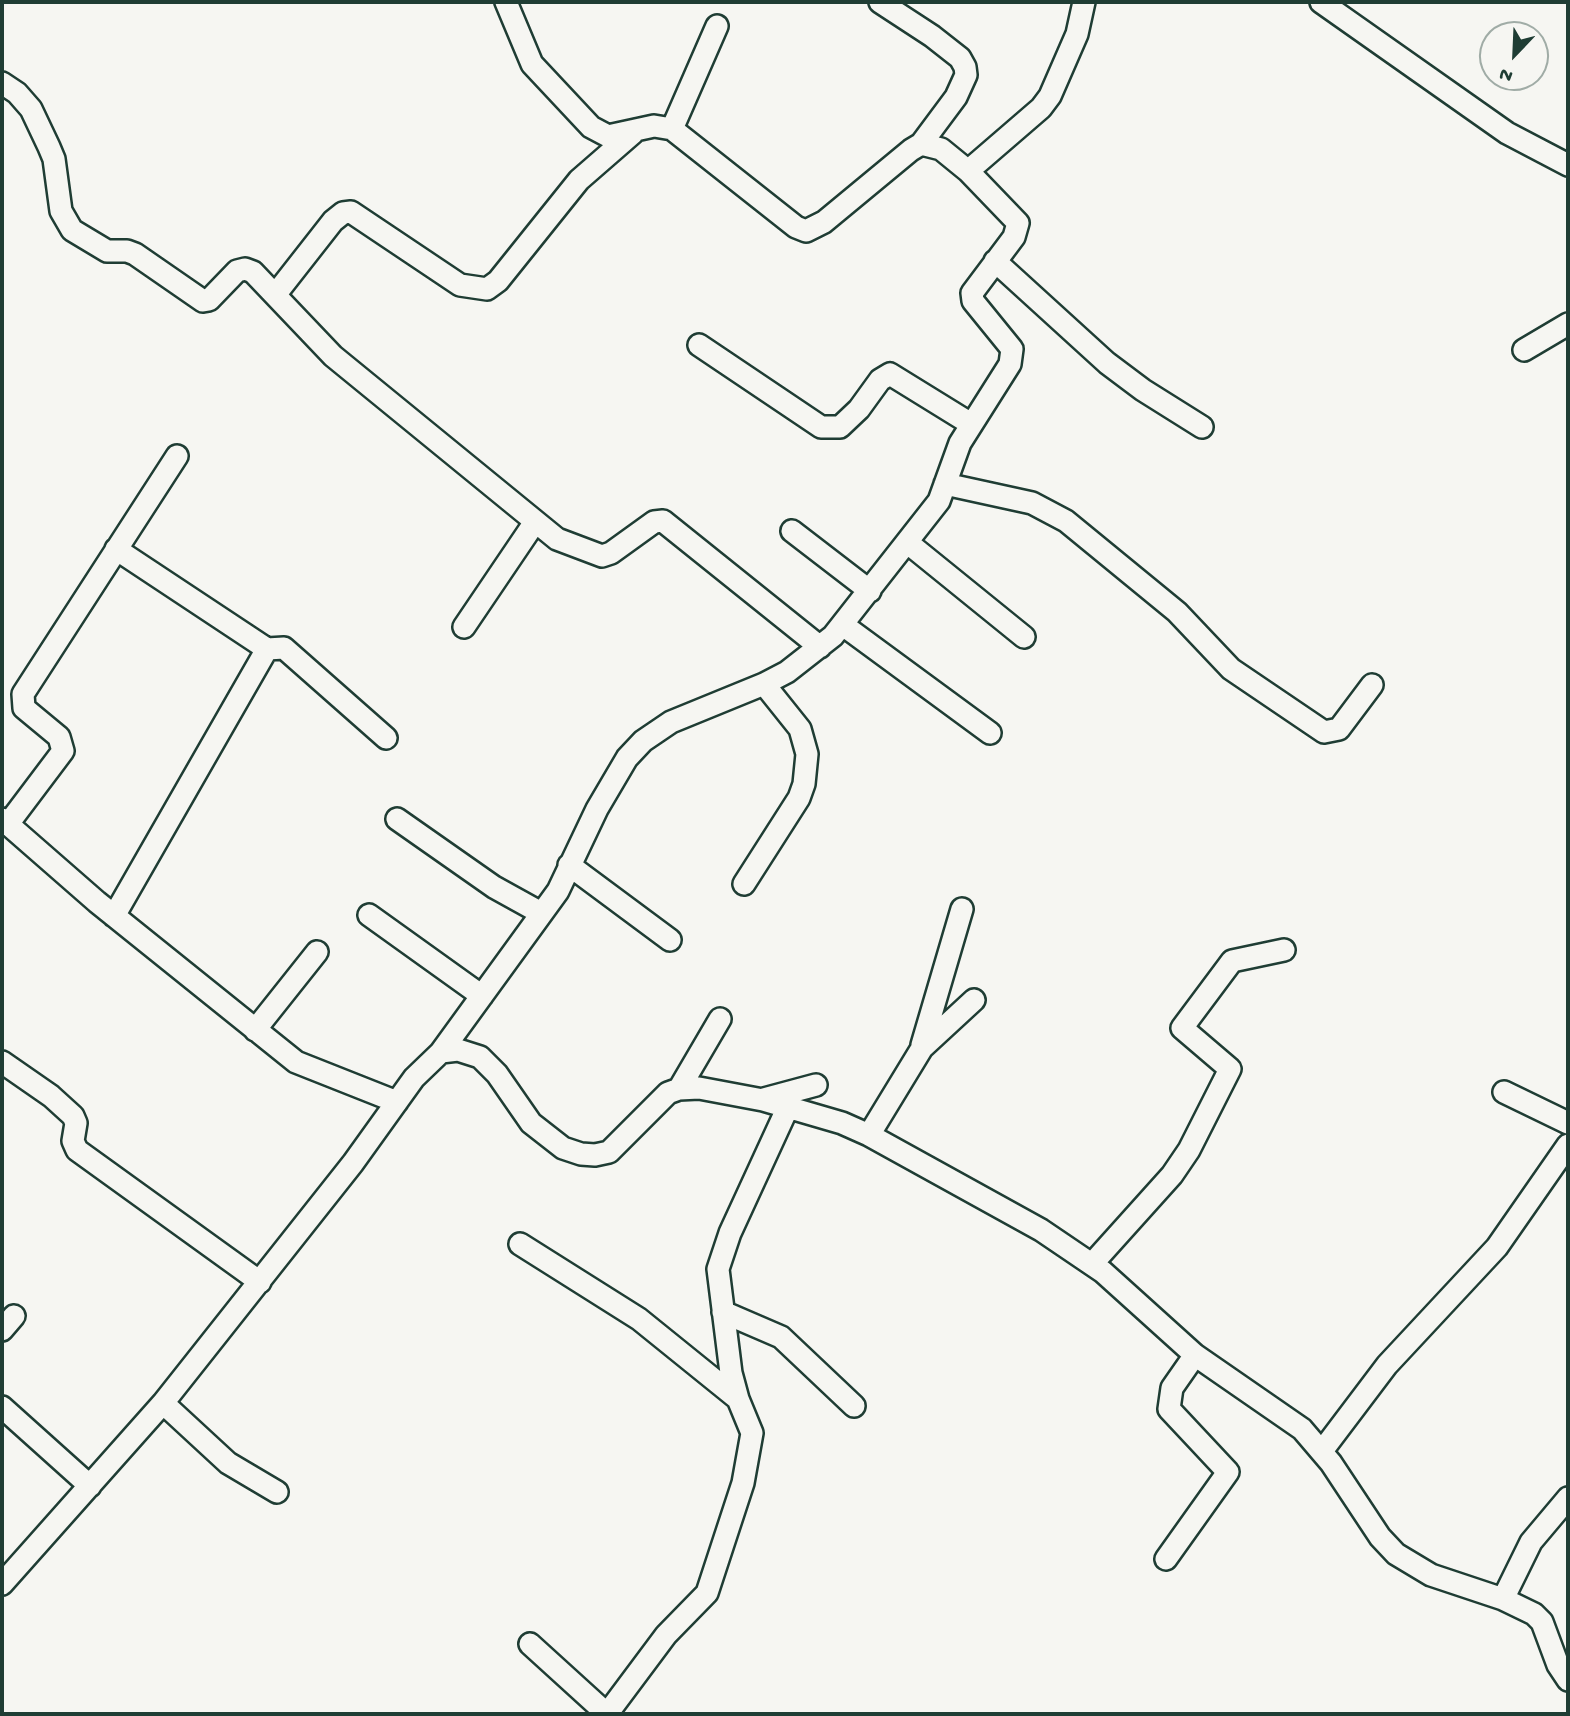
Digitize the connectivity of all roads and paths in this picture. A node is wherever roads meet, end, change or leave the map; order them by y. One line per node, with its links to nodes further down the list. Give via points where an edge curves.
1 (506, 2): 8 (street, via 531,64 591,127 608,136)
2 (880, 2): 9 (street, via 932,36 965,67 956,97)
3 (1084, 2): 11 (street, via 1077,34 1050,96)
4 (1321, 2): 10 (street, via 1507,133)
5 (717, 26): 7 (street)
6 (2, 83): 13 (street, via 31,109 54,159 61,211 72,230 107,251 135,254 203,301 236,271 245,269)
7 (672, 129): 8 (street, via 654,126); 9 (street, via 806,231 824,222)
8 (634, 132): 13 (street, via 579,180 487,289 460,285 351,212 333,221)
9 (921, 144): 11 (street, via 942,149)
10 (1568, 165)
11 (968, 171): 12 (street, via 1018,223 1014,237)
12 (995, 261): 17 (street, via 976,284 973,301 1008,341 1013,355); 18 (street, via 1107,363)
13 (275, 295): 21 (street, via 332,356)
14 (1568, 324): 16 (street)
15 (699, 345): 17 (street, via 821,427 840,427 890,374)
16 (1524, 350)
17 (971, 424): 20 (street)
18 (1202, 427)
19 (177, 456): 24 (street)
20 (945, 484): 23 (street, via 939,501); 32 (street, via 1032,503 1066,521 1177,612 1231,669 1324,732 1339,729)
21 (535, 522): 27 (street); 29 (street, via 557,539 602,556 654,522 670,524)
22 (792, 531): 25 (street)
23 (908, 543): 25 (street); 28 (street)
24 (116, 549): 30 (street); 36 (street, via 23,694 24,708 59,737 63,751)
25 (870, 591): 26 (street)
26 (843, 625): 29 (street); 33 (street)
27 (464, 627)
28 (1024, 637)
29 (820, 647): 31 (street)
30 (268, 649): 34 (street, via 284,648); 42 (street)
31 (764, 684): 37 (street, via 671,722 643,741 621,768); 38 (street, via 800,729 807,754 799,798)
32 (1372, 685)
33 (990, 733)
34 (386, 738)
35 (397, 819): 40 (street)
36 (5, 822): 42 (street)
37 (569, 865): 40 (street); 43 (street)
38 (744, 884)
39 (961, 909): 50 (street)
40 (541, 914): 46 (street)
41 (369, 915): 46 (street)
42 (114, 916): 49 (street)
43 (670, 940)
44 (1284, 950): 63 (street, via 1232,961 1182,1028 1230,1069 1172,1175)
45 (317, 952): 49 (street)
46 (482, 996): 51 (street)
47 (974, 1000): 50 (street)
48 (720, 1019): 54 (street)
49 (255, 1030): 57 (street, via 296,1062)
50 (922, 1048): 60 (street)
51 (441, 1052): 54 (street, via 458,1050 480,1057 531,1123 563,1148 580,1154 609,1152 668,1093); 57 (street)
52 (2, 1062): 64 (street, via 73,1116 76,1150)
53 (816, 1084): 56 (street)
54 (679, 1088): 56 (street)
55 (1504, 1092): 59 (street)
56 (763, 1100): 58 (street)
57 (397, 1102): 64 (street)
58 (788, 1107): 60 (street); 65 (street, via 719,1258)
59 (1568, 1123)
60 (869, 1135): 63 (street, via 1066,1244)
61 (1568, 1145): 71 (street, via 1497,1247 1387,1365)
62 (520, 1244): 67 (street, via 639,1319)
63 (1092, 1264): 66 (street)
64 (260, 1282): 68 (street)
65 (723, 1312): 67 (street); 69 (street, via 782,1337)
66 (1195, 1355): 71 (street, via 1302,1429); 75 (street, via 1172,1388 1168,1409 1228,1472)
67 (737, 1399): 80 (street, via 752,1440 707,1593 659,1644)
68 (163, 1403): 72 (street); 73 (street, via 228,1463)
69 (854, 1406)
70 (2, 1407): 72 (street)
71 (1322, 1451): 77 (street, via 1396,1554 1431,1575)
72 (90, 1486): 76 (street)
73 (277, 1492)
74 (1568, 1498): 77 (street, via 1531,1542)
75 (1166, 1559)
76 (2, 1584)
77 (1503, 1599): 79 (street, via 1542,1622)
78 (530, 1644): 80 (street)
79 (1568, 1680)
80 (607, 1714)

